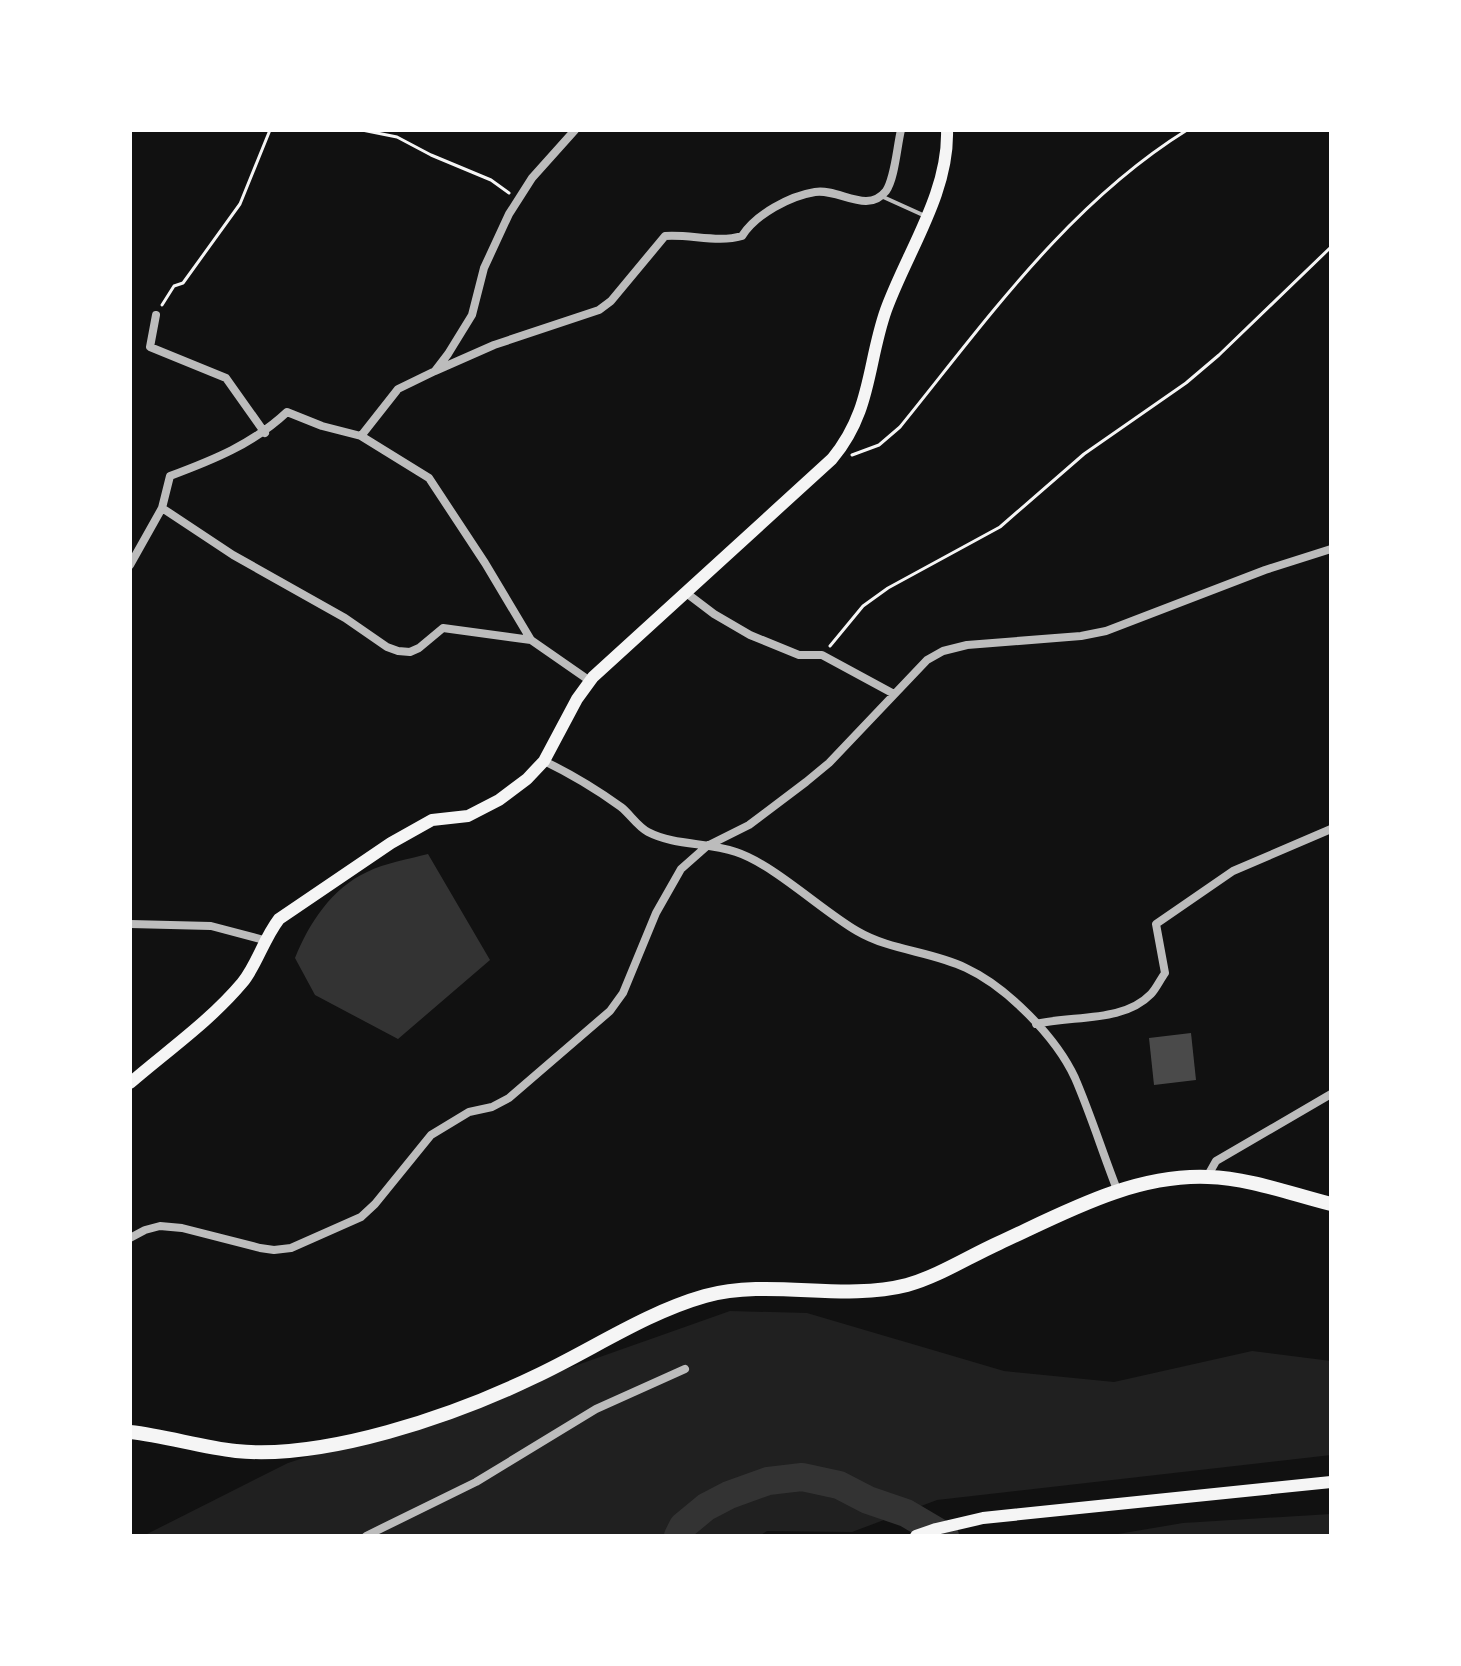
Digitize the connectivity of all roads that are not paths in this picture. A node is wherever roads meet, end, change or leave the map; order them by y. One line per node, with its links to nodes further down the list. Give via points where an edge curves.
1 (575, 130): 7 (street, via 509,214 484,268 472,315)
2 (901, 130): 4 (street, via 889,185)
3 (947, 130): 5 (main road, via 939,183)
4 (881, 196): 5 (lane); 7 (street, via 864,202 816,192 779,206 732,239 665,236 599,310)
5 (926, 216): 13 (main road, via 896,282 863,407 844,445)
6 (156, 315): 8 (street, via 150,347 226,378)
7 (435, 371): 9 (street, via 398,389)
8 (265, 433): 9 (street, via 287,412); 10 (street, via 170,476)
9 (361, 436): 14 (street, via 429,478)
10 (162, 508): 12 (street); 14 (street, via 245,563 398,651 419,648 443,628)
11 (1331, 549): 16 (street, via 1106,631 943,651)
12 (130, 565)
13 (685, 592): 15 (main road); 16 (street, via 750,635 799,655 822,655)
14 (531, 640): 15 (street)
15 (590, 681): 17 (main road)
16 (894, 694): 19 (street, via 806,782 749,825)
17 (544, 761): 19 (street, via 591,785 645,830); 21 (main road, via 499,800 468,816 432,820 391,843 279,919)
18 (1331, 829): 22 (street, via 1233,871 1156,924 1165,973 1151,994 1128,1011)
19 (707, 846): 22 (street, via 738,852 861,933 987,979); 28 (street, via 681,869 668,891 610,1011 509,1098 469,1112 431,1135 361,1217 291,1248 274,1250 160,1226)
20 (130, 924): 21 (street, via 211,926)
21 (264, 940): 23 (main road, via 240,986)
22 (1036, 1024): 26 (street, via 1074,1077)
23 (130, 1083)
24 (1331, 1094): 25 (street, via 1216,1161)
25 (1207, 1177): 26 (main road, via 1146,1183); 27 (main road)
26 (1118, 1192): 30 (main road, via 907,1285 739,1289 679,1305 490,1396 327,1447 236,1451)
27 (1331, 1204)
28 (130, 1238)
29 (685, 1369): 32 (street, via 596,1409 476,1482)
30 (130, 1432)
31 (1331, 1482): 33 (main road, via 983,1518)
32 (366, 1536)
33 (916, 1536)

